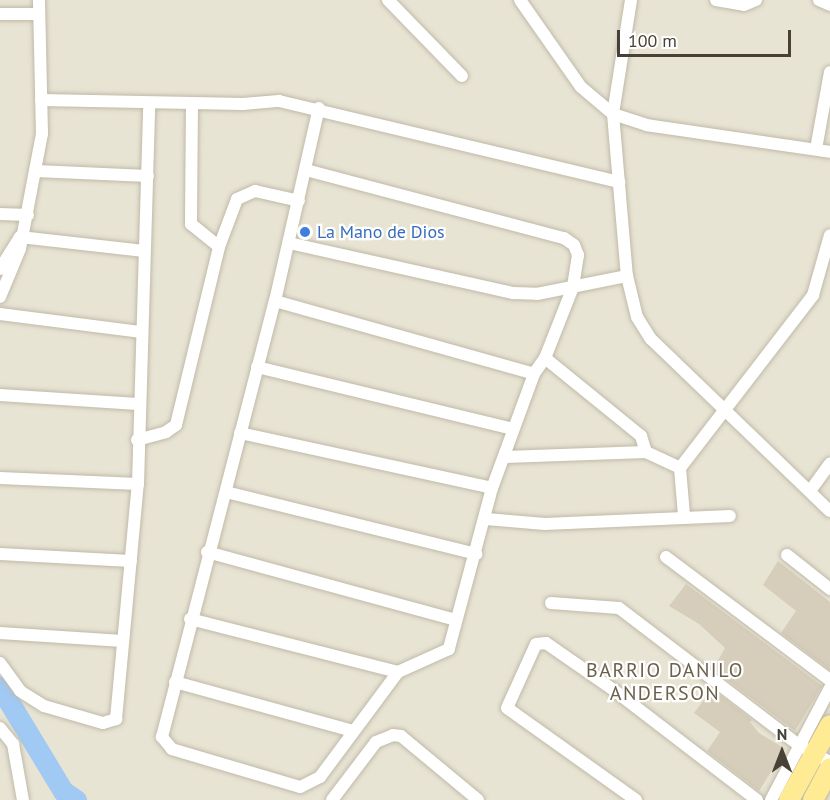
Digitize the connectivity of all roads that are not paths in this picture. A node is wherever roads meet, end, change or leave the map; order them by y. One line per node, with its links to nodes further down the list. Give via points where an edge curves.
1 (39, 0): 10 (street)
2 (388, 0): 12 (street)
3 (520, 0): 17 (street, via 581,87)
4 (631, 0): 17 (street)
5 (716, 0): 6 (street, via 744,5)
6 (756, 0)
7 (819, 0): 8 (street)
8 (830, 5)
9 (0, 14): 10 (street)
10 (39, 14): 13 (street)
11 (830, 72): 18 (street)
12 (462, 76)
13 (41, 100): 14 (street); 21 (street, via 42,134)
14 (149, 104): 15 (street); 22 (street)
15 (192, 104): 16 (street, via 279,101); 30 (street, via 191,224)
16 (319, 108): 20 (street); 23 (street)
17 (613, 114): 18 (street, via 646,125); 23 (street)
18 (816, 149): 19 (street)
19 (830, 152)
20 (306, 170): 24 (street); 34 (street, via 564,238 574,245 578,255)
21 (36, 171): 22 (street); 26 (street)
22 (148, 176): 31 (street)
23 (619, 182): 33 (street)
24 (299, 201): 29 (street); 30 (street, via 255,191 242,194)
25 (0, 214): 26 (street)
26 (28, 215): 28 (street)
27 (830, 235): 44 (street, via 813,295)
28 (20, 237): 31 (street); 32 (street); 35 (street, via 20,249)
29 (289, 243): 34 (street, via 513,293 537,294); 36 (street)
30 (219, 247): 47 (street, via 176,425)
31 (144, 251): 38 (street)
32 (0, 269)
33 (627, 276): 34 (street); 44 (street, via 637,317 651,339)
34 (573, 287): 39 (street)
35 (1, 292)
36 (275, 301): 40 (street); 41 (street)
37 (0, 314): 38 (street)
38 (140, 332): 43 (street)
39 (546, 358): 41 (street); 48 (street, via 641,436)
40 (257, 367): 45 (street); 46 (street)
41 (534, 374): 45 (street)
42 (0, 395): 43 (street)
43 (138, 404): 47 (street)
44 (727, 408): 51 (street); 55 (street)
45 (513, 429): 49 (street)
46 (240, 434): 54 (street); 56 (street)
47 (138, 440): 53 (street)
48 (646, 452): 49 (street); 51 (street)
49 (505, 457): 54 (street)
50 (830, 463): 55 (street)
51 (680, 468): 58 (street)
52 (0, 478): 53 (street)
53 (138, 484): 66 (street)
54 (492, 488): 60 (street)
55 (810, 491): 57 (street)
56 (226, 492): 61 (street); 63 (street)
57 (830, 512)
58 (684, 515): 59 (street); 60 (street, via 545,524)
59 (730, 516)
60 (486, 519): 63 (street)
61 (207, 552): 69 (street); 70 (street)
62 (0, 554): 66 (street)
63 (476, 554): 70 (street)
64 (787, 555): 67 (street)
65 (666, 557): 75 (street)
66 (131, 561): 72 (street)
67 (830, 589)
68 (551, 603): 81 (street, via 619,608)
69 (190, 618): 74 (street); 76 (street)
70 (456, 620): 74 (street, via 449,649)
71 (0, 633): 72 (street)
72 (123, 641): 73 (street, via 119,712 109,723 44,706 20,692)
73 (0, 663)
74 (398, 672): 80 (street)
75 (830, 680)
76 (175, 682): 80 (street); 80 (street, via 162,737 166,746 291,784 309,785 320,777)
77 (830, 688): 81 (street)
78 (830, 725): 81 (main road)
79 (0, 730): 83 (street, via 13,744)
80 (353, 731)
81 (814, 753): 88 (street); 89 (main road)
82 (830, 768): 90 (main road)
83 (23, 800)
84 (332, 800): 85 (street, via 376,742 393,735 400,736)
85 (478, 800)
86 (636, 800): 87 (street, via 507,708 536,644 546,643 615,691)
87 (758, 800)
88 (771, 800)
89 (789, 800)
90 (813, 800)

